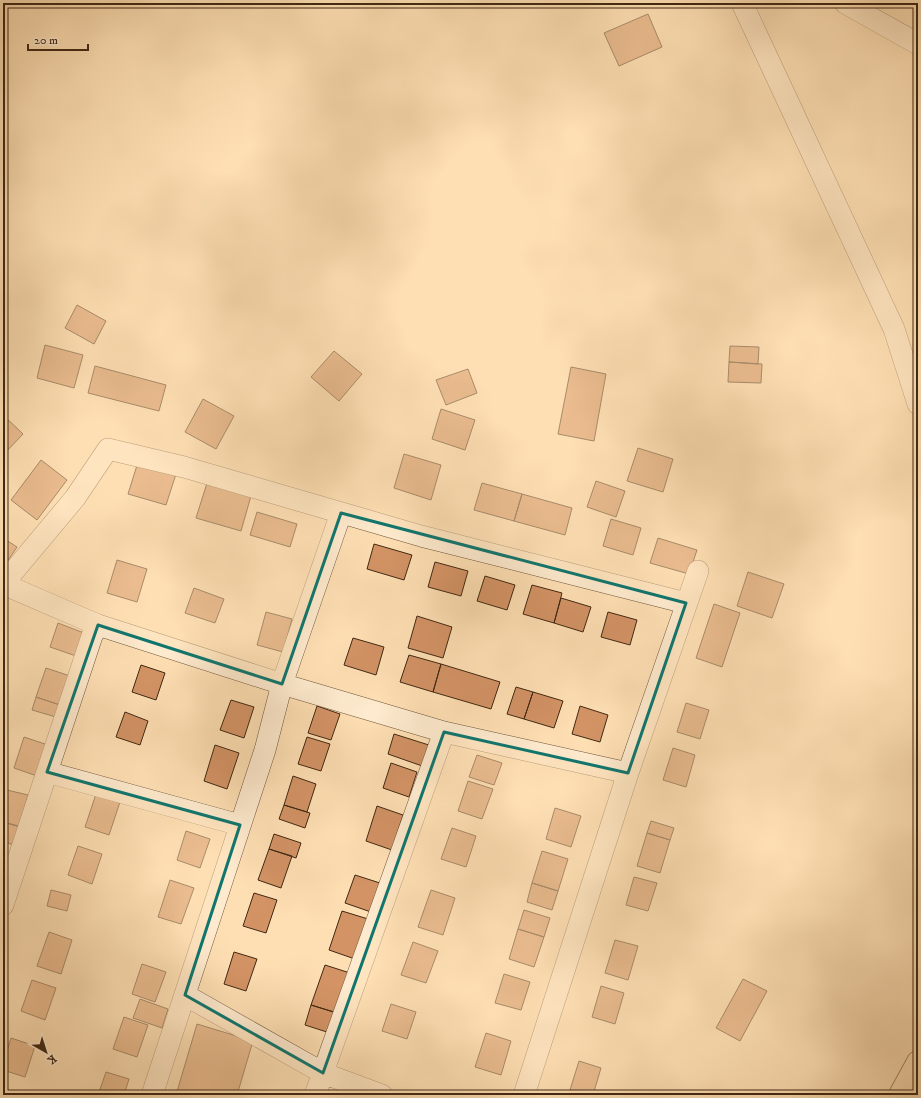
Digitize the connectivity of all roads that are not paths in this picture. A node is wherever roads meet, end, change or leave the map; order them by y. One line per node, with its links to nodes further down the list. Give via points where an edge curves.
1 (742, 3): 4 (street, via 894,329)
2 (845, 3): 3 (street)
3 (918, 44)
4 (918, 404)
5 (340, 513): 7 (street); 8 (street, via 184,467 108,449 75,498 3,584); 9 (street)
6 (698, 571): 7 (street)
7 (686, 603): 12 (street)
8 (98, 625): 9 (street); 11 (street, via 92,636)
9 (282, 684): 10 (street); 13 (street, via 265,750)
10 (444, 732): 12 (street); 18 (street)
11 (47, 772): 13 (street); 14 (street)
12 (628, 773): 22 (street)
13 (240, 825): 16 (street)
14 (8, 873): 15 (street)
15 (3, 905)
16 (185, 995): 18 (street); 19 (street)
17 (918, 1062): 23 (highway)
18 (323, 1073): 20 (street); 21 (street)
19 (152, 1095)
20 (315, 1095)
21 (382, 1095)
22 (524, 1095)
23 (900, 1095)

